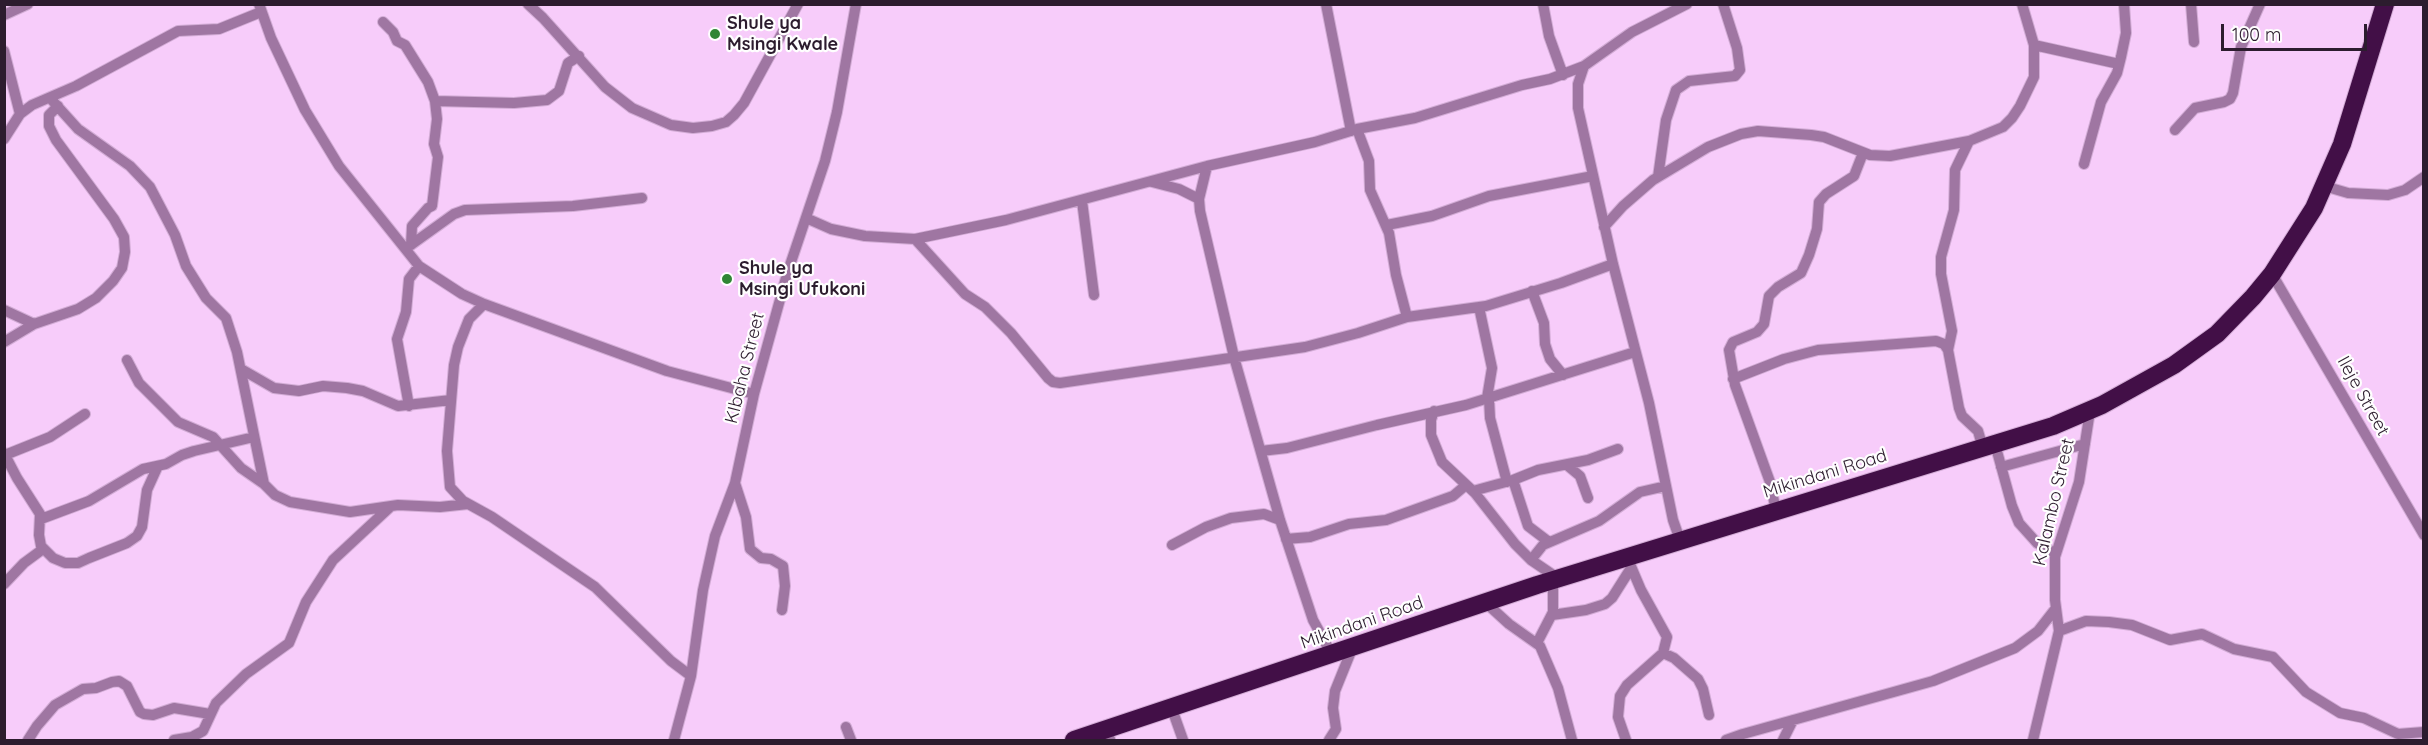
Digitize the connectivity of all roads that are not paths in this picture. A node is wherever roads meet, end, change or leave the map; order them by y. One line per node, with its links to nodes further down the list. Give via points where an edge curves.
1 (28, 4): 15 (street)
2 (528, 4): 20 (street)
3 (798, 4): 20 (street, via 744,103 726,122 712,126 680,127 632,108 605,87)
4 (856, 4): 42 (street, KIbaha Street, via 837,112)
5 (1326, 4): 27 (street)
6 (1543, 4): 23 (street)
7 (1687, 4): 22 (street, via 1632,32)
8 (1723, 4): 35 (street, via 1740,70 1735,76 1689,81 1676,90 1666,120)
9 (2022, 4): 18 (street)
10 (2124, 4): 21 (street, via 2126,33)
11 (2191, 4): 17 (street)
12 (2260, 4): 28 (street, via 2241,47 2230,99 2195,108)
13 (2385, 4): 38 (highway, Mikindani Road, via 2342,144)
14 (260, 8): 25 (street, via 219,29 178,31); 46 (street, via 310,119 339,166)
15 (4, 15)
16 (383, 22): 24 (street, via 397,41 405,45)
17 (2194, 42)
18 (2034, 45): 21 (street); 30 (street, via 2034,77 2020,106 2003,127)
19 (4, 51): 26 (street)
20 (579, 56): 24 (street, via 568,63 558,91 547,100)
21 (2119, 64): 32 (street, via 2101,102)
22 (1584, 66): 23 (street); 34 (street, via 1576,97)
23 (1563, 75): 27 (street, via 1415,118)
24 (435, 101): 46 (street, via 434,144 438,157 432,206 412,226)
25 (54, 102): 26 (street, via 32,105); 56 (street, via 49,126 114,219 124,237 124,252 122,268 96,298 78,309); 62 (street, via 78,129 130,166 150,187 186,266 228,323)
26 (20, 114): 29 (street)
27 (1354, 130): 33 (street); 43 (street, via 1369,161 1370,190)
28 (2175, 130)
29 (4, 139)
30 (1969, 141): 31 (street, via 1890,156); 58 (street, via 1955,170 1954,210 1941,256 1952,331)
31 (1863, 153): 35 (street, via 1824,137 1758,131 1708,147); 64 (street, via 1854,176 1819,202 1817,229 1801,273 1769,296 1764,324 1757,332 1730,346)
32 (2084, 164)
33 (1207, 166): 37 (street); 40 (street)
34 (1593, 176): 43 (street, via 1489,196 1432,216); 44 (street)
35 (1658, 177): 44 (street)
36 (2424, 177): 38 (street, via 2405,190 2388,195 2348,193)
37 (1149, 181): 40 (street, via 1172,186); 41 (street)
38 (2324, 186): 49 (highway, Mikindani Road)
39 (642, 198): 46 (street, via 573,206 465,210)
40 (1199, 199): 60 (street)
41 (1082, 201): 45 (street); 51 (street)
42 (806, 218): 45 (street, via 831,229 865,236); 65 (street, KIbaha Street)
43 (1387, 225): 55 (street)
44 (1604, 227): 47 (street)
45 (915, 239): 60 (street, via 965,294 985,307 1011,333 1053,382)
46 (408, 246): 48 (street)
47 (1613, 264): 50 (street); 59 (street)
48 (419, 266): 52 (street); 68 (street, via 409,279 406,312 397,339)
49 (2272, 274): 70 (highway, Mikindani Road, via 2236,316 2206,342 2174,365); 93 (street, Ileje Street)
50 (1532, 291): 53 (street); 63 (street, via 1544,323 1550,359)
51 (1094, 295)
52 (484, 304): 65 (street, via 667,371); 67 (street, via 469,319 458,347)
53 (1479, 307): 55 (street); 66 (street, via 1492,368)
54 (4, 310): 56 (street)
55 (1407, 317): 60 (street, via 1334,340)
56 (34, 324): 57 (street)
57 (4, 342)
58 (1948, 350): 64 (street, via 1936,341 1832,347 1784,359); 75 (street, via 1962,416)
59 (1635, 352): 63 (street); 85 (street)
60 (1234, 357): 77 (street)
61 (127, 360): 74 (street, via 139,383 178,422)
62 (241, 369): 68 (street, via 274,388 347,388 395,406); 72 (street)
63 (1563, 375): 66 (street)
64 (1734, 379): 90 (street, via 1770,482)
65 (754, 394): 83 (street, KIbaha Street)
66 (1488, 398): 69 (street); 82 (street, via 1490,418)
67 (451, 400): 68 (street); 88 (street, via 448,482 455,495)
68 (409, 406)
69 (1434, 411): 77 (street); 86 (street, via 1430,432 1440,458)
70 (2090, 411): 73 (street, Kalambo Street); 75 (highway, Mikindani Road)
71 (85, 414): 78 (street, via 50,437)
72 (254, 436): 74 (street); 84 (street)
73 (2085, 444): 80 (street); 99 (street, Kalambo Street, via 2074,498)
74 (222, 445): 81 (street, via 182,455); 84 (street, via 241,468)
75 (1989, 446): 80 (street); 90 (highway, Mikindani Road)
76 (1618, 449): 79 (street)
77 (1261, 451): 92 (street)
78 (5, 454): 91 (street)
79 (1568, 466): 82 (street, via 1538,470); 87 (street, via 1580,476)
80 (2001, 466): 99 (street, via 2019,523 2037,543)
81 (156, 468): 91 (street, via 137,472 89,501); 98 (street, via 137,536 78,563 59,561)
82 (1510, 481): 86 (street); 96 (street, via 1528,526)
83 (735, 483): 106 (street, via 746,517 750,549 783,566); 113 (street, KIbaha Street, via 715,537 703,590)
84 (264, 484): 89 (street, via 282,499 322,508 350,512)
85 (1666, 486): 95 (street); 96 (street, via 1640,492 1599,521)
86 (1469, 488): 94 (street, via 1386,520); 100 (street)
87 (1588, 498)
88 (468, 504): 89 (street); 113 (street, via 595,587 670,661)
89 (390, 507): 115 (street, via 333,560 306,603 289,643 246,674)
90 (1776, 511): 95 (highway, Mikindani Road)
91 (41, 519): 98 (street)
92 (1280, 520): 94 (street); 97 (street, via 1264,514 1231,518)
93 (2423, 534)
94 (1286, 539): 112 (street, via 1313,620)
95 (1680, 540): 101 (highway, Mikindani Road)
96 (1549, 542): 100 (street, via 1538,549)
97 (1172, 545)
98 (43, 549): 103 (street)
99 (2056, 554): 105 (street, Kalambo Street)
100 (1532, 560): 102 (street)
101 (1629, 563): 102 (highway, Mikindani Road); 107 (street, via 1612,598 1605,604); 111 (street, via 1667,637)
102 (1556, 580): 104 (highway, Mikindani Road); 107 (street)
103 (4, 584)
104 (1486, 603): 109 (street); 110 (highway, Mikindani Road)
105 (2056, 609): 108 (street, Kalambo Street); 117 (street, via 2038,631 2015,648 1933,681)
106 (782, 610)
107 (1552, 615): 109 (street)
108 (2059, 631): 119 (street, via 2086,621 2132,625 2170,640 2202,634 2234,649 2273,657 2306,692 2340,713 2364,718 2398,734); 132 (street, Kalambo Street)
109 (1537, 643): 128 (street, via 1558,688)
110 (1352, 649): 112 (highway, Mikindani Road); 127 (street, via 1335,691 1336,729)
111 (1663, 653): 116 (street, via 1698,679); 129 (street, via 1620,696 1618,717)
112 (1332, 655): 114 (highway, Mikindani Road)
113 (692, 676): 123 (street, KIbaha Street)
114 (1172, 709): 120 (highway, Mikindani Road); 126 (street)
115 (210, 714): 121 (street, via 174,708 144,714 127,686 112,682 83,689 55,705); 122 (street, via 201,733)
116 (1709, 715)
117 (1792, 720): 130 (street); 131 (street)
118 (846, 727): 124 (street)
119 (2424, 732)
120 (1112, 737): 125 (highway, Mikindani Road)
121 (28, 741)
122 (174, 741)
123 (674, 741)
124 (851, 741)
125 (1074, 741)
126 (1184, 741)
127 (1329, 741)
128 (1572, 741)
129 (1626, 741)
130 (1726, 741)
131 (1783, 741)
132 (2033, 741)

